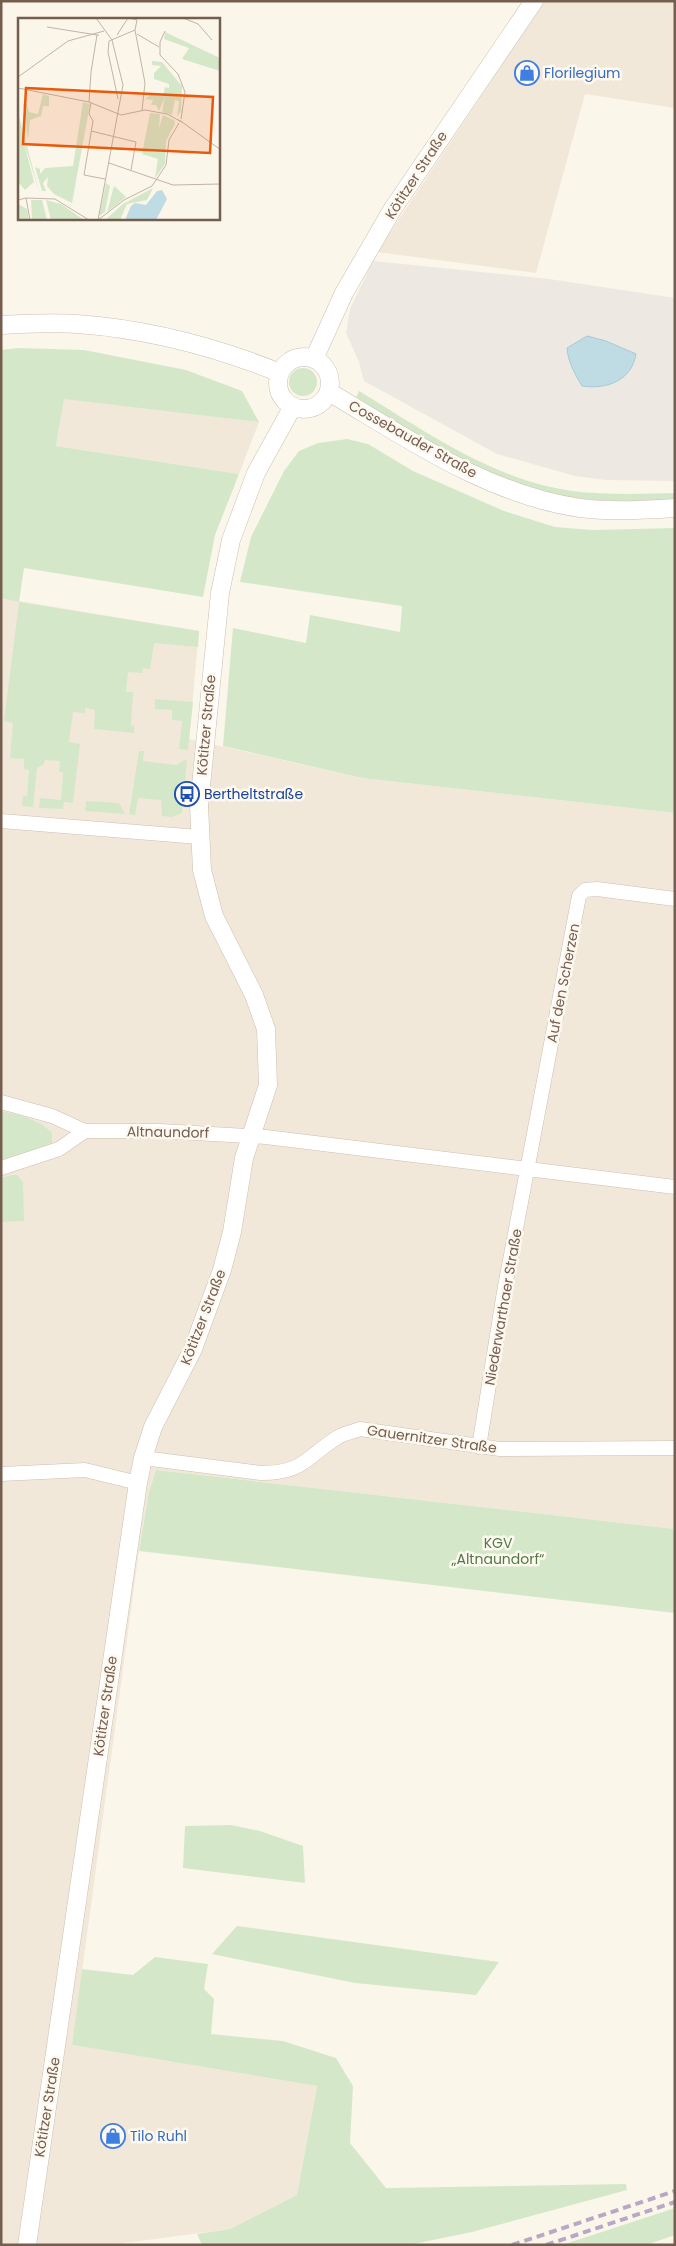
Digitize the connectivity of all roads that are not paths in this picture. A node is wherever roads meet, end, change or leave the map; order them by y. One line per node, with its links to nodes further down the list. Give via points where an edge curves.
1 (534, 1): 3 (street, Kötitzer Straße, via 392,210 344,293)
2 (1, 325): 4 (street, via 76,324 116,328 199,345)
3 (314, 359): 4 (street, via 292,359); 5 (street, via 326,369)
4 (280, 373): 6 (street, via 279,389)
5 (329, 392): 6 (street, via 315,406 305,409); 7 (street, Cossebauder Straße, via 435,455 510,491 580,508)
6 (292, 406): 9 (street, Kötitzer Straße, via 256,473 230,540 212,663)
7 (675, 508)
8 (1, 821): 9 (street)
9 (199, 837): 13 (street, Kötitzer Straße, via 202,870 214,916 254,995 266,1029 268,1085)
10 (675, 899): 15 (street, Auf den Scherzen, via 597,889 585,890 580,896)
11 (1, 1102): 12 (street, Altnaundorf, via 52,1116)
12 (85, 1131): 13 (street, Altnaundorf); 14 (street, via 59,1149)
13 (251, 1135): 15 (street); 19 (street, Kötitzer Straße, via 232,1232 216,1289 193,1349 163,1407)
14 (1, 1168)
15 (528, 1168): 16 (street); 17 (street, Niederwarthaer Straße)
16 (675, 1187)
17 (479, 1446): 18 (street, Gauernitzer Straße, via 500,1449); 19 (street, Gauernitzer Straße, via 360,1430 339,1436 297,1468 279,1473)
18 (675, 1448)
19 (143, 1458): 21 (street, Kötitzer Straße)
20 (1, 1474): 21 (street, via 84,1470)
21 (138, 1483): 22 (street, Kötitzer Straße)
22 (27, 2245)

